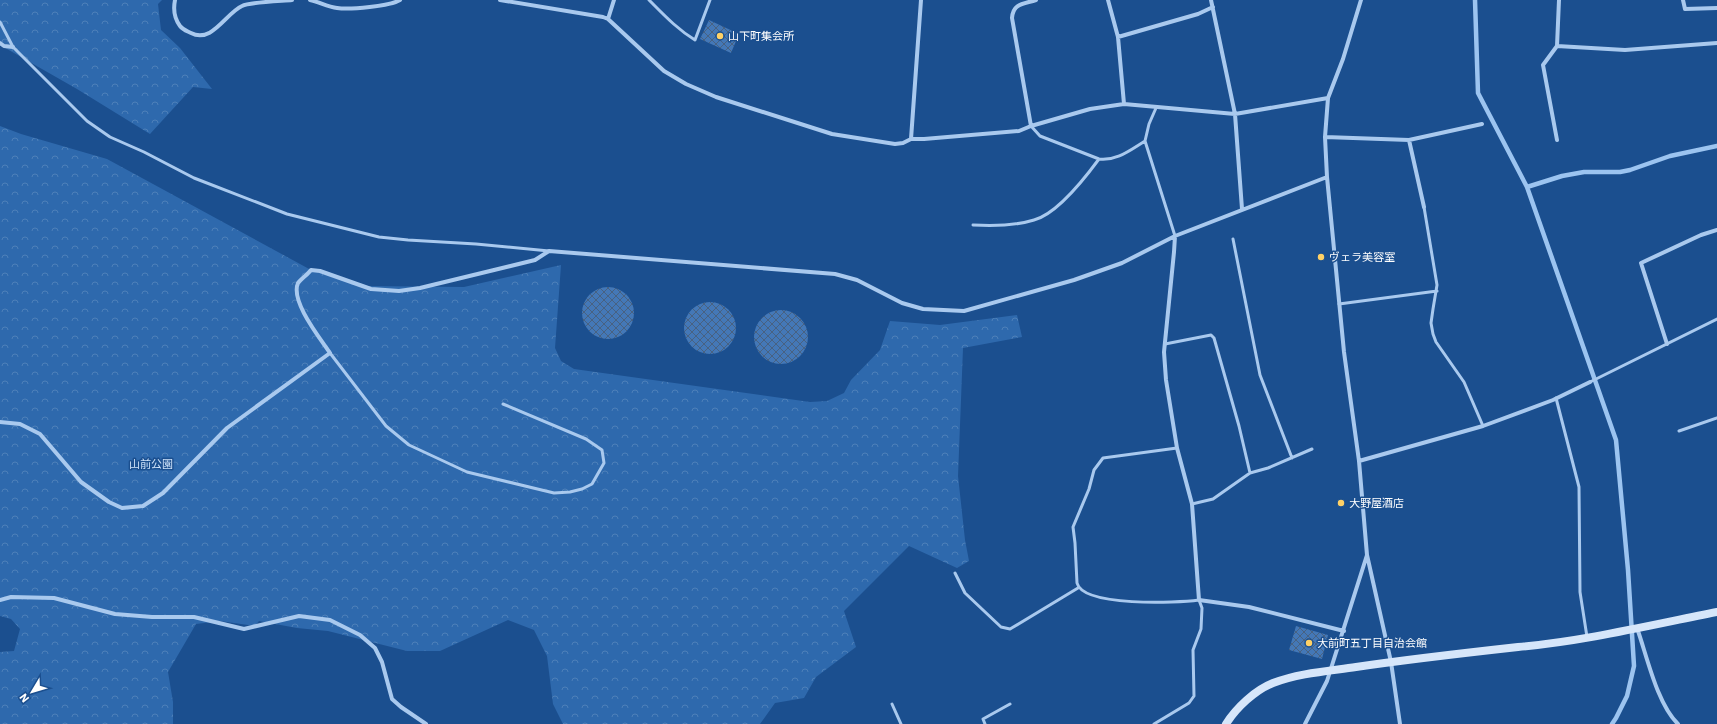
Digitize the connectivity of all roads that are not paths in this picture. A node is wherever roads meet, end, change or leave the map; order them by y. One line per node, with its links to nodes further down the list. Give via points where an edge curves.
1 (175, 0): 2 (street, via 174,14 177,22 182,29 194,35 206,34 220,26 243,5)
2 (292, 0)
3 (310, 0): 4 (street, via 339,8 395,3)
4 (400, 0)
5 (500, 0): 18 (street, via 597,15)
6 (614, 0): 18 (street)
7 (649, 0): 8 (lane, via 676,28 695,40)
8 (710, 0)
9 (921, 0): 32 (street)
10 (1036, 0): 30 (street, via 1017,6 1012,12)
11 (1108, 0): 20 (street)
12 (1211, 0): 16 (street)
13 (1361, 0): 25 (street)
14 (1559, 0): 23 (street)
15 (1684, 0): 17 (street, via 1685,9)
16 (1213, 7): 20 (street, via 1198,14); 28 (street)
17 (1717, 8)
18 (608, 19): 32 (street, via 664,71 716,97 832,134 899,144)
19 (0, 22): 24 (lane)
20 (1118, 37): 26 (street)
21 (0, 43): 24 (street)
22 (1717, 43): 23 (street, via 1625,50)
23 (1557, 46): 34 (street, via 1543,65)
24 (13, 47): 44 (lane, via 88,121 110,137 194,178 246,199 287,214 379,237)
25 (1328, 98): 28 (street); 31 (street)
26 (1124, 104): 27 (street); 30 (street, via 1090,109)
27 (1156, 108): 28 (street); 35 (lane)
28 (1235, 114): 39 (street)
29 (1482, 124): 33 (street)
30 (1031, 126): 32 (street, via 1019,131); 36 (lane, via 1040,136)
31 (1326, 137): 33 (street); 37 (street)
32 (911, 139)
33 (1409, 140): 38 (street)
34 (1557, 140)
35 (1145, 141): 36 (lane, via 1120,156); 42 (lane)
36 (1099, 159): 40 (lane, via 1076,188 1039,218 990,226)
37 (1327, 177): 39 (street); 46 (street)
38 (1424, 207): 45 (lane)
39 (1242, 209): 42 (street)
40 (973, 225)
41 (1717, 230): 49 (street, via 1641,263)
42 (1174, 236): 44 (street, via 1115,265 964,312 923,309 902,303 857,280 834,274); 48 (street)
43 (1233, 239): 60 (lane, via 1260,375)
44 (549, 251): 50 (street, via 535,260 399,291 370,289 311,270 298,283 300,308)
45 (1436, 291): 46 (lane); 56 (lane, via 1432,334 1464,382)
46 (1339, 304): 61 (street)
47 (1717, 319): 49 (lane)
48 (1165, 344): 58 (street, via 1166,380); 62 (lane, via 1211,335 1214,338 1240,426)
49 (1667, 344): 51 (lane)
50 (330, 353): 53 (lane, via 386,426 409,445 467,472 554,492 570,492 592,484 604,463 602,450 586,439); 55 (street, via 227,428 162,493 143,506 122,508 109,502 81,482 40,434 20,424)
51 (1590, 382): 52 (street)
52 (1556, 398): 56 (street); 72 (lane, via 1579,487 1580,592)
53 (503, 404)
54 (1717, 418): 57 (lane)
55 (0, 422)
56 (1483, 426): 61 (street)
57 (1679, 431)
58 (1177, 448): 63 (street); 66 (lane, via 1103,458 1098,463 1073,527)
59 (1312, 449): 60 (lane)
60 (1292, 458): 62 (lane)
61 (1359, 461): 64 (street)
62 (1250, 473): 63 (lane, via 1213,499)
63 (1192, 504): 68 (street)
64 (1367, 555): 71 (street); 73 (street)
65 (955, 573): 66 (lane, via 965,593 1001,627 1010,629)
66 (1078, 588): 68 (lane, via 1088,595 1117,601)
67 (0, 600): 77 (street, via 11,597 54,598 115,614 152,617 194,616 244,629 299,616 330,620 360,635 375,648 382,662 392,698 400,707)
68 (1199, 600): 71 (street, via 1249,606); 80 (lane, via 1202,608 1201,629 1193,650 1194,696 1189,703)
69 (1717, 612): 70 (street)
70 (1637, 627): 72 (street); 84 (street, via 1661,699)
71 (1344, 631): 74 (street)
72 (1587, 637): 73 (street)
73 (1391, 662): 74 (street); 83 (street)
74 (1330, 671): 81 (street, via 1272,683 1256,692 1231,715); 82 (street, via 1324,690)
75 (892, 704): 78 (lane)
76 (1010, 704): 79 (lane, via 983,719)
77 (426, 724)
78 (901, 724)
79 (985, 724)
80 (1154, 724)
81 (1226, 724)
82 (1305, 724)
83 (1400, 724)
84 (1678, 724)

